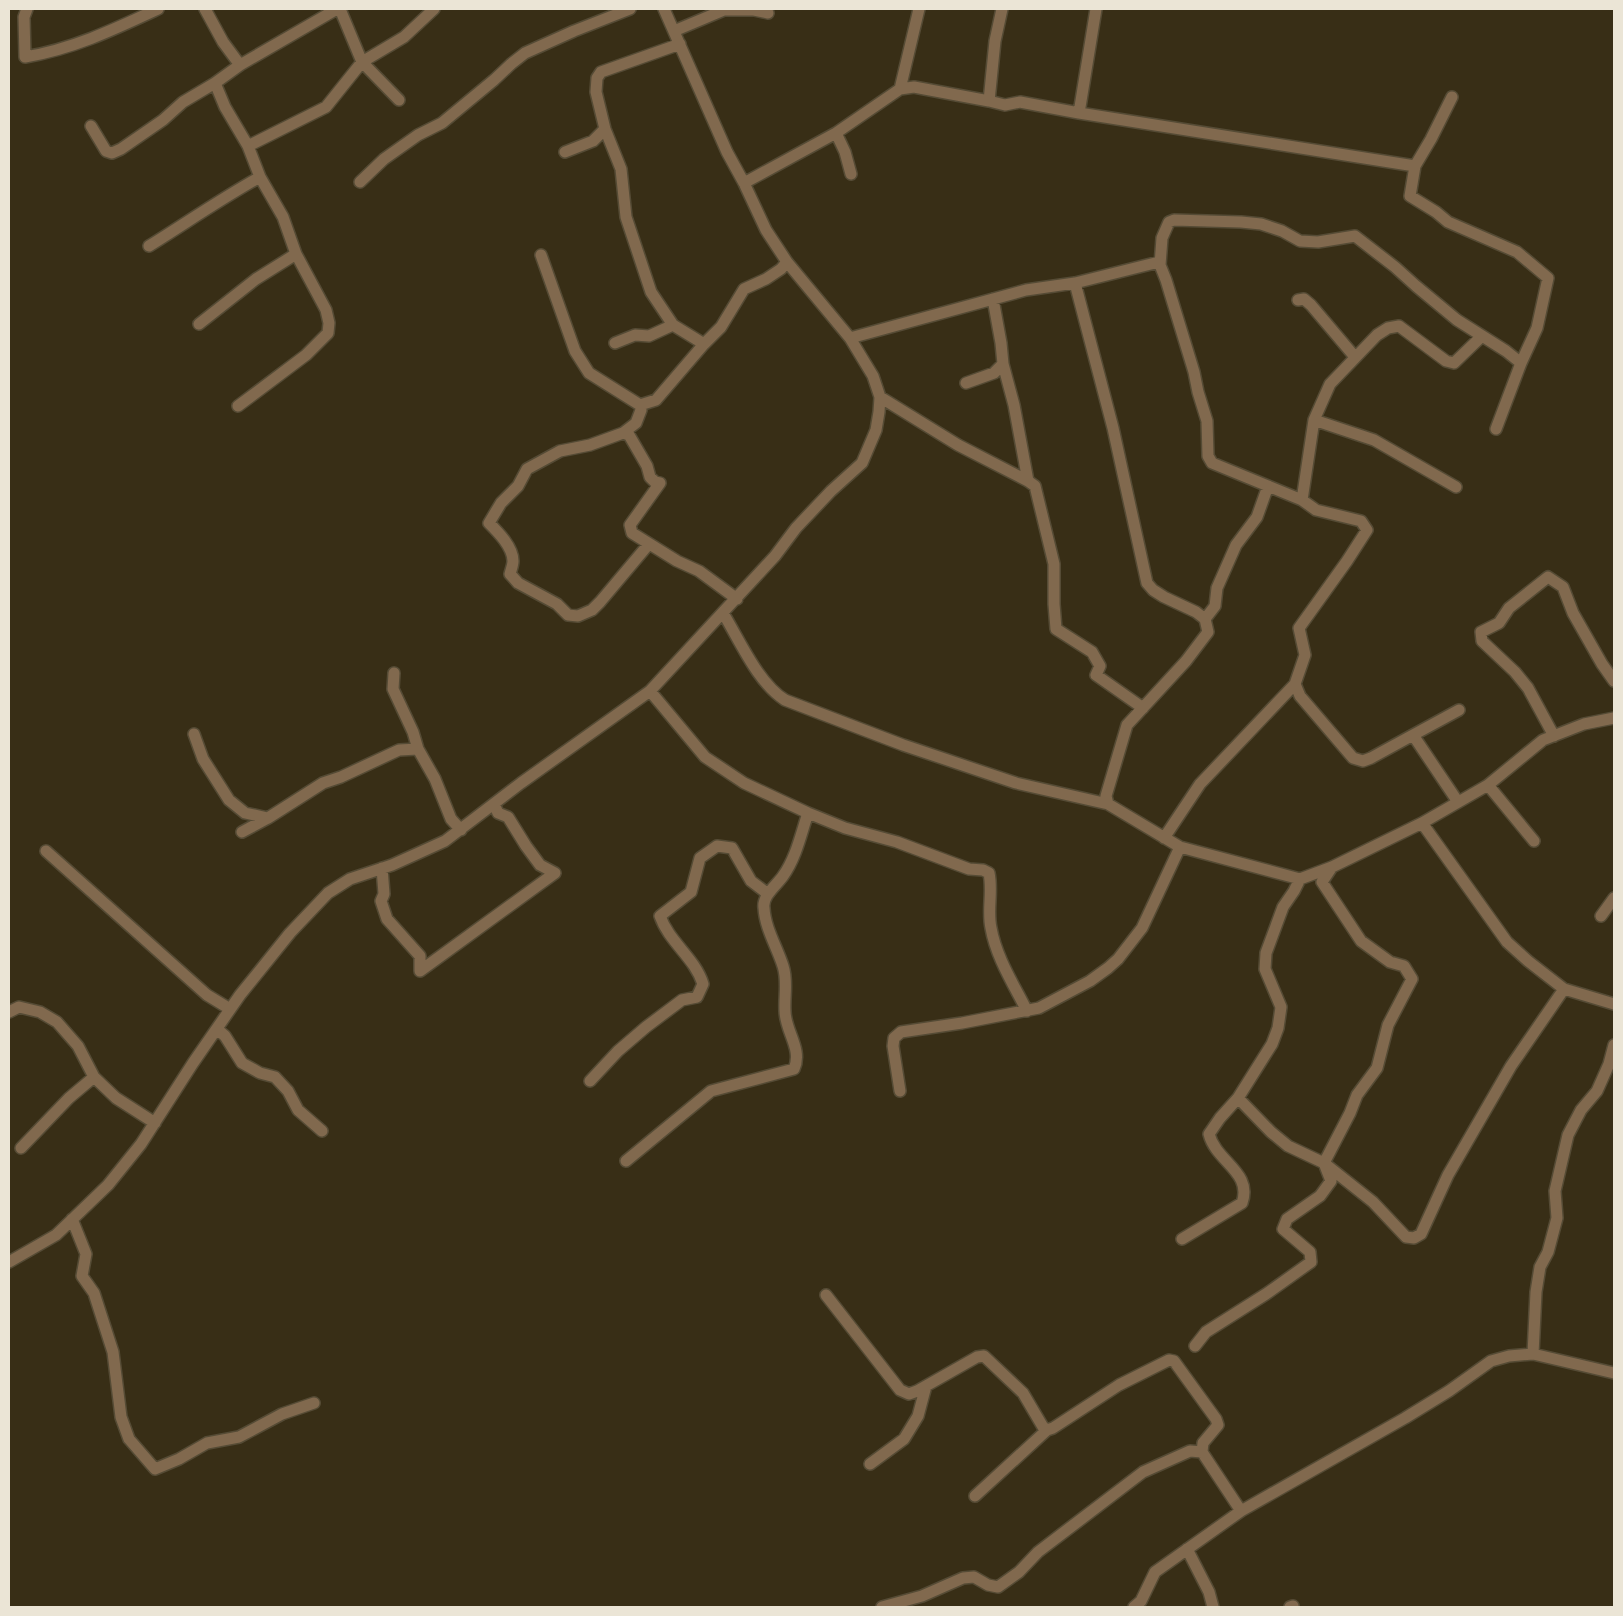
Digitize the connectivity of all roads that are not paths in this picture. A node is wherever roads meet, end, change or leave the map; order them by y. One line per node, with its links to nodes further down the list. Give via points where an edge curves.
1 (27, 9): 2 (street, via 24,17 25,58 104,35)
2 (158, 9)
3 (205, 9): 15 (street)
4 (339, 9): 14 (street); 15 (street)
5 (434, 9): 14 (street, via 404,37)
6 (630, 9): 30 (street, via 525,53 442,123 384,159)
7 (664, 9): 12 (street)
8 (919, 9): 17 (street)
9 (1002, 9): 20 (street)
10 (1096, 9): 21 (street)
11 (768, 13): 12 (street, via 724,10)
12 (674, 31): 13 (street)
13 (680, 44): 23 (street, via 601,72 596,92); 31 (street)
14 (362, 62): 19 (street); 25 (street, via 326,107)
15 (240, 65): 16 (street)
16 (215, 83): 22 (street, via 112,153 106,151); 25 (street)
17 (900, 89): 20 (street, via 914,87); 24 (street)
18 (1452, 97): 27 (street)
19 (399, 100)
20 (989, 101): 21 (street, via 1004,105 1020,102)
21 (1079, 113): 27 (street)
22 (91, 126)
23 (605, 129): 26 (street, via 593,141); 41 (street, via 621,169 626,217 641,264 651,292)
24 (836, 133): 28 (street); 31 (street)
25 (248, 146): 29 (street)
26 (565, 152)
27 (1415, 166): 47 (street, via 1410,196 1448,222 1517,252 1548,278 1537,328)
28 (850, 174)
29 (260, 177): 32 (street); 33 (street, via 282,217)
30 (360, 182)
31 (744, 183): 35 (street, via 766,230)
32 (149, 246)
33 (296, 254): 40 (street, via 256,279); 52 (street, via 326,310 328,333 306,355)
34 (541, 255): 51 (street, via 575,352 589,373)
35 (786, 262): 43 (street); 45 (street, via 766,279 744,288 721,327)
36 (1159, 262): 37 (street); 42 (street, via 1165,229 1174,220 1261,224 1300,241 1318,242 1356,236 1457,320); 57 (street, via 1208,421 1208,456 1212,463)
37 (1074, 282): 38 (street); 63 (street, via 1113,428 1147,583 1164,598)
38 (993, 299): 43 (street); 48 (street)
39 (1298, 300): 46 (street, via 1304,299)
40 (199, 324)
41 (673, 325): 44 (street, via 649,336 635,334); 45 (street)
42 (1482, 336): 46 (street, via 1454,362 1446,361 1399,326 1377,335); 47 (street)
43 (850, 338): 50 (street, via 873,376)
44 (615, 343)
45 (704, 344): 51 (street, via 656,400)
46 (1355, 357): 53 (street, via 1330,384)
47 (1521, 363): 54 (street)
48 (1003, 364): 49 (street, via 994,373); 56 (street)
49 (966, 383)
50 (880, 397): 56 (street, via 958,445); 61 (street, via 876,430 862,463 796,528)
51 (640, 405): 55 (street, via 642,410 636,423)
52 (238, 406)
53 (1314, 420): 58 (street, via 1374,440); 59 (street)
54 (1496, 429)
55 (623, 433): 60 (street, via 629,435 650,477 660,483 630,525 632,533); 60 (street, via 560,451 527,469 489,523 511,551 510,574 518,583 557,604 568,615 578,616 592,610)
56 (1028, 481): 68 (street, via 1035,486 1054,564 1056,629 1092,652 1100,666 1096,674)
57 (1268, 486): 59 (street); 63 (street, via 1256,517 1236,544 1217,588 1215,606)
58 (1456, 487)
59 (1302, 500): 66 (street, via 1316,510 1361,521 1367,530 1299,628 1306,655)
60 (648, 545): 61 (street, via 699,571)
61 (736, 599): 62 (street)
62 (723, 613): 67 (street); 78 (street, via 765,682 785,700 1016,783)
63 (1205, 619): 68 (street, via 1208,632 1199,646)
64 (394, 673): 74 (street, via 392,689)
65 (1614, 682): 73 (street, via 1573,613 1563,586 1548,577 1509,608 1499,623 1481,632 1482,642 1528,688)
66 (1295, 684): 72 (street, via 1300,696 1353,758 1363,761 1372,758); 84 (street, via 1200,784)
67 (650, 692): 77 (street); 79 (street, via 705,757 744,783)
68 (1143, 708): 78 (street, via 1127,725 1106,796)
69 (1459, 710): 72 (street)
70 (1614, 720): 73 (street, via 1584,724)
71 (194, 734): 80 (street, via 203,759 229,800 245,813)
72 (1413, 735): 76 (street)
73 (1554, 736): 75 (street, via 1543,740)
74 (418, 749): 80 (street, via 399,750 323,783); 82 (street, via 451,818)
75 (1488, 785): 76 (street); 85 (street)
76 (1458, 802): 81 (street)
77 (494, 804): 82 (street); 89 (street, via 498,813 508,817 540,865 555,873 420,970 420,956 387,919 381,901 384,894)
78 (1108, 804): 84 (street)
79 (808, 813): 91 (street, via 784,875); 97 (street, via 989,874 990,927)
80 (268, 818): 83 (street)
81 (1422, 823): 88 (street); 94 (street, via 1507,942)
82 (461, 830): 89 (street, via 445,841)
83 (242, 832)
84 (1164, 838): 86 (street)
85 (1534, 841)
86 (1180, 847): 90 (street); 97 (street, via 1142,928 1118,958 1090,981)
87 (46, 851): 96 (street, via 207,995)
88 (1332, 867): 90 (street); 109 (street, via 1322,882 1361,941 1390,962 1404,966 1412,979 1388,1024 1377,1068 1357,1095)
89 (382, 868): 96 (street, via 350,878 328,893 290,933)
90 (1300, 879): 104 (street, via 1283,907 1266,953 1265,969 1281,1007 1278,1028 1272,1044)
91 (768, 894): 102 (street, via 752,882 732,848 717,846 700,858 691,892 660,916 664,929 700,976 703,984 697,997 682,1000 646,1027); 108 (street, via 763,906 784,967 785,1011 797,1053 794,1069 711,1092)
92 (1614, 898): 93 (street)
93 (1601, 916)
94 (1564, 989): 95 (street); 109 (street, via 1511,1066 1448,1175 1421,1234 1406,1238 1373,1202)
95 (1614, 1004)
96 (230, 1009): 99 (street)
97 (1027, 1011): 103 (street, via 901,1032 894,1038 893,1046)
98 (9, 1012): 101 (street, via 19,1007 40,1012 57,1022 78,1046)
99 (216, 1029): 105 (street); 106 (street, via 225,1036 242,1063 275,1077 288,1091 298,1110)
100 (1614, 1045): 115 (street, via 1598,1091 1581,1110 1568,1134 1555,1191 1558,1218 1540,1267 1536,1292)
101 (94, 1077): 105 (street, via 116,1098); 107 (street, via 69,1098)
102 (590, 1081)
103 (900, 1091)
104 (1238, 1098): 109 (street, via 1288,1146); 111 (street, via 1209,1134 1212,1143 1243,1182 1245,1195 1242,1203)
105 (155, 1123): 110 (street, via 108,1185)
106 (322, 1131)
107 (22, 1148)
108 (626, 1161)
109 (1324, 1164): 114 (street, via 1331,1181 1320,1196 1287,1219 1284,1229 1310,1252 1311,1262 1206,1332)
110 (72, 1219): 112 (street, via 56,1235); 118 (street, via 86,1254 82,1276 94,1293 113,1352 121,1417 129,1439 155,1469 208,1443 239,1437 282,1414)
111 (1182, 1239)
112 (9, 1262)
113 (826, 1295): 117 (street, via 900,1390 909,1394)
114 (1195, 1346)
115 (1533, 1354): 116 (street); 123 (street, via 1491,1361 1450,1391)
116 (1614, 1373)
117 (926, 1386): 119 (street, via 984,1356 1023,1393); 121 (street, via 918,1416 904,1440)
118 (314, 1404)
119 (1047, 1430): 120 (street, via 1119,1385 1169,1360 1174,1361 1216,1419 1218,1425 1203,1443); 122 (street)
120 (1202, 1452): 123 (street); 125 (street, via 1190,1451 1142,1472 998,1587 974,1577 963,1578 922,1596)
121 (870, 1464)
122 (975, 1496)
123 (1241, 1511): 124 (street)
124 (1187, 1549): 126 (street, via 1155,1572 1141,1601); 127 (street)
125 (882, 1607)
126 (1134, 1607)
127 (1213, 1607)

